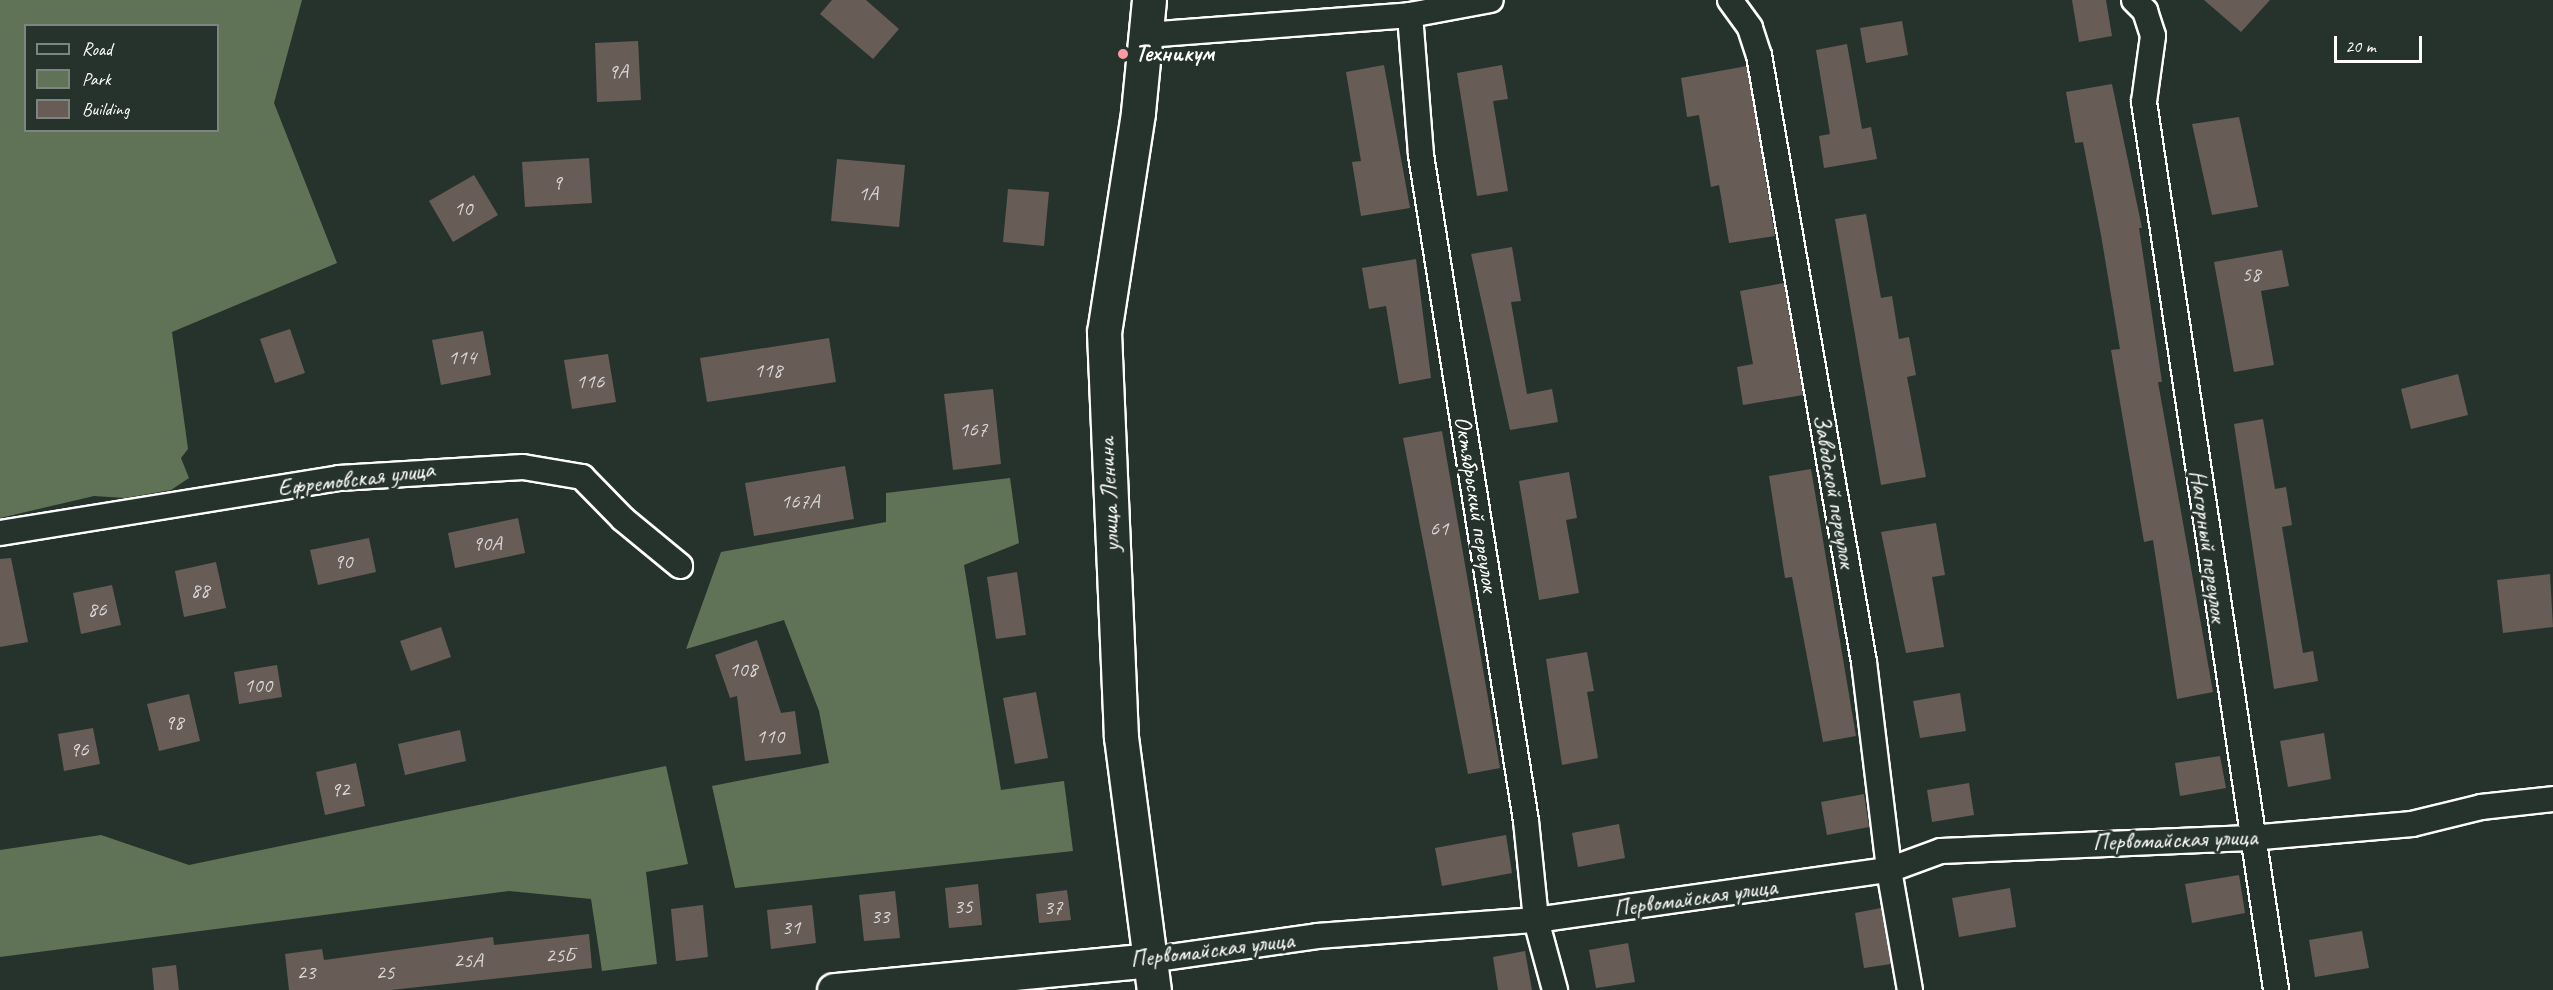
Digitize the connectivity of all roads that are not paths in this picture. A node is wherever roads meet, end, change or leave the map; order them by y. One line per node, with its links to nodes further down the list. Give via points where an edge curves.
1 (1149, 0): 6 (main road, улица Ленина)
2 (1491, 0): 5 (street)
3 (1730, 0): 11 (street, Заводской переулок, via 1749,28 1759,55 1864,662)
4 (2134, 0): 10 (street, Нагорный переулок, via 2145,11 2153,36 2144,102)
5 (1410, 15): 6 (street); 12 (street, Октябрьский переулок, via 1421,155 1526,821)
6 (1146, 35): 13 (main road, улица Ленина, via 1104,344 1121,737)
7 (0, 533): 8 (street, Ефремовская улица, via 339,478 447,468 523,467 582,477 622,519)
8 (680, 566)
9 (2553, 799): 10 (street, Первомайская улица, via 2481,807 2412,824)
10 (2250, 838): 11 (street, Первомайская улица, via 1972,848 1941,851); 17 (street, Нагорный переулок)
11 (1889, 870): 12 (street, Первомайская улица); 16 (street, Заводской переулок)
12 (1536, 920): 13 (street, Первомайская улица, via 1317,936); 15 (street, Октябрьский переулок)
13 (1151, 975): 14 (main road, Первомайская улица)
14 (834, 990)
15 (1555, 990)
16 (1910, 990)
17 (2276, 990)

